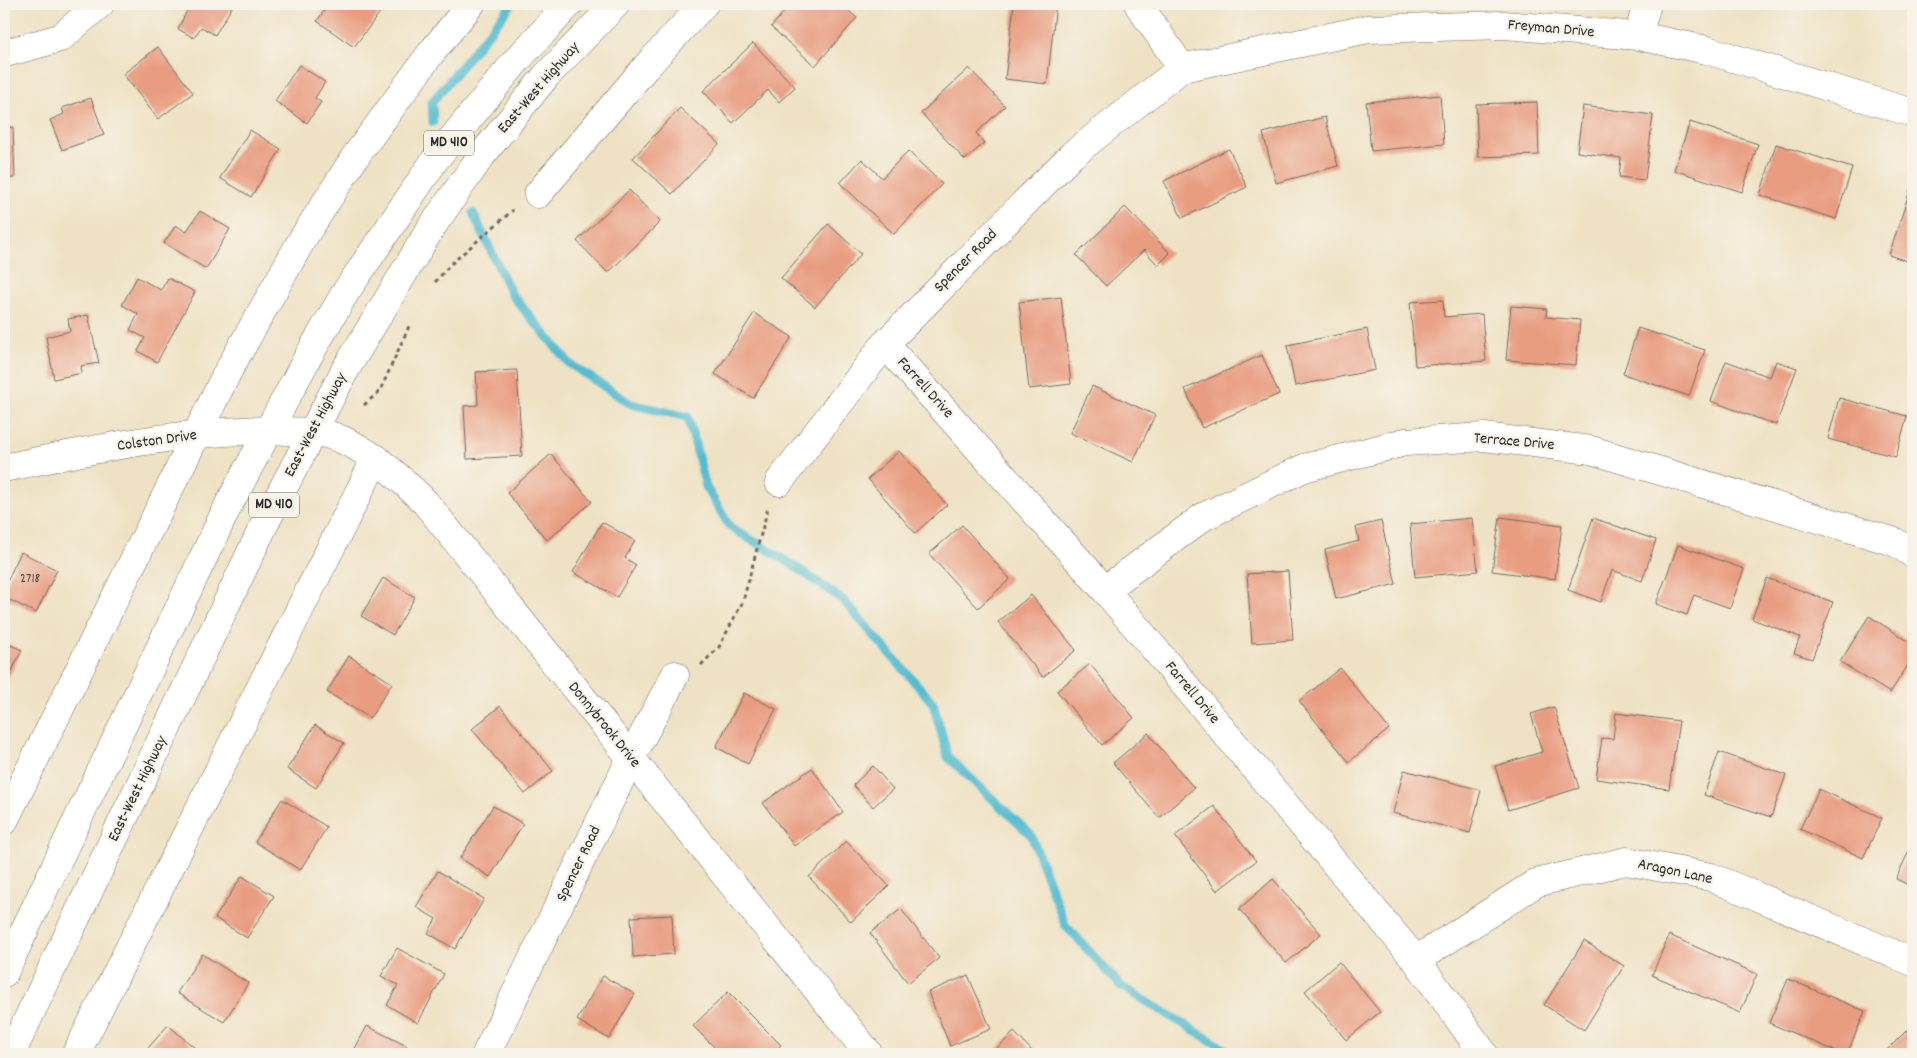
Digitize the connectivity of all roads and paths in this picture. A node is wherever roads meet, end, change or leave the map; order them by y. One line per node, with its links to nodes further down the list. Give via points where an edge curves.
1 (100, 4): 9 (street, via 60,38)
2 (471, 4): 20 (street, via 355,157 303,238 226,373)
3 (569, 4): 18 (street, East-West Highway / MD 410, via 516,61 437,156 345,293)
4 (616, 4): 19 (street, East-West Highway / MD 410, via 546,76 482,155 426,236 344,372)
5 (704, 4): 12 (street, via 646,66)
6 (1138, 4): 10 (street)
7 (1647, 4): 8 (street)
8 (1638, 36): 10 (street, Freyman Drive, via 1504,25 1368,29); 11 (street, Freyman Drive, via 1708,50)
9 (4, 52)
10 (1182, 68): 16 (street, Spencer Road, via 1072,155)
11 (1913, 113)
12 (538, 194)
13 (508, 213): 14 (path)
14 (433, 284)
15 (411, 323): 17 (path, via 380,391)
16 (885, 344): 23 (street, Spencer Road); 26 (street, Farrell Drive)
17 (364, 404)
18 (269, 429): 19 (street, Colston Drive); 20 (street, Colston Drive); 32 (street, East-West Highway / MD 410, via 229,504)
19 (312, 432): 21 (street, Donnybrook Drive, via 346,442); 33 (street, East-West Highway / MD 410)
20 (196, 434): 22 (street, Colston Drive); 29 (street)
21 (376, 458): 28 (street, Donnybrook Drive, via 425,502); 34 (street)
22 (4, 468)
23 (779, 482)
24 (768, 508): 27 (path, via 743,601 719,648 700,667)
25 (1913, 554): 26 (street, Terrace Drive, via 1894,542 1591,450 1484,437 1406,442 1304,468 1203,518)
26 (1106, 590): 30 (street, Farrell Drive)
27 (675, 676): 28 (street, Spencer Road)
28 (631, 758): 35 (street, Spencer Road); 36 (street, Donnybrook Drive)
29 (4, 821)
30 (1416, 960): 31 (street, Aragon Lane, via 1536,883 1626,861 1710,878); 37 (street, Farrell Drive)
31 (1913, 962)
32 (4, 973)
33 (10, 1054)
34 (76, 1054)
35 (486, 1054)
36 (869, 1054)
37 (1484, 1054)

